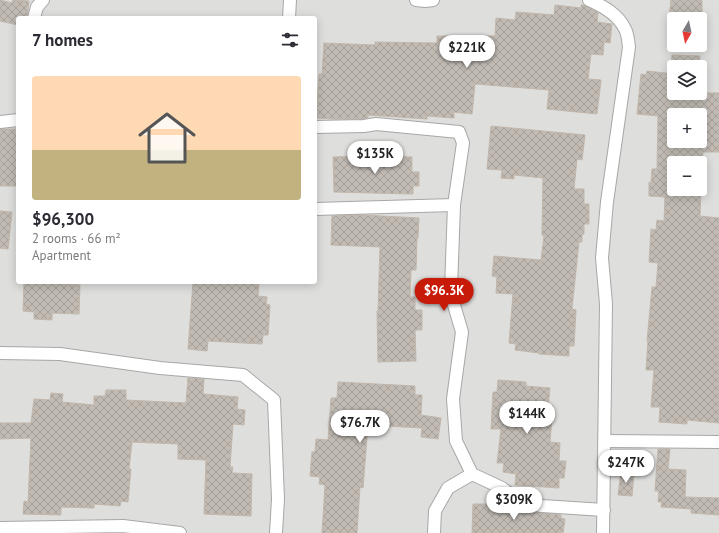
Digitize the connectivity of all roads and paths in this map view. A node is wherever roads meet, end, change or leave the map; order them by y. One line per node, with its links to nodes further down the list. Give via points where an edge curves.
1 (43, 0): 6 (street, via 37,7)
2 (290, 0): 7 (street)
3 (416, 0): 4 (street)
4 (433, 0)
5 (589, 0): 14 (street, via 600,4 616,16 625,30 629,47 607,202 602,258 606,304)
6 (35, 16)
7 (289, 16)
8 (16, 120): 9 (street)
9 (0, 122)
10 (317, 128): 11 (street, via 376,124 459,132 463,143)
11 (454, 205): 12 (street); 16 (street, via 451,289 462,332 453,406 456,440)
12 (317, 209)
13 (0, 353): 20 (street, via 60,354 160,368 243,375 274,400 278,499)
14 (604, 441): 15 (street); 17 (street)
15 (719, 442)
16 (472, 474): 17 (street, via 530,504); 21 (street, via 448,488 435,511)
17 (604, 510): 22 (street)
18 (0, 528): 19 (street, via 123,526)
19 (180, 533)
20 (276, 533)
21 (434, 533)
22 (603, 533)

